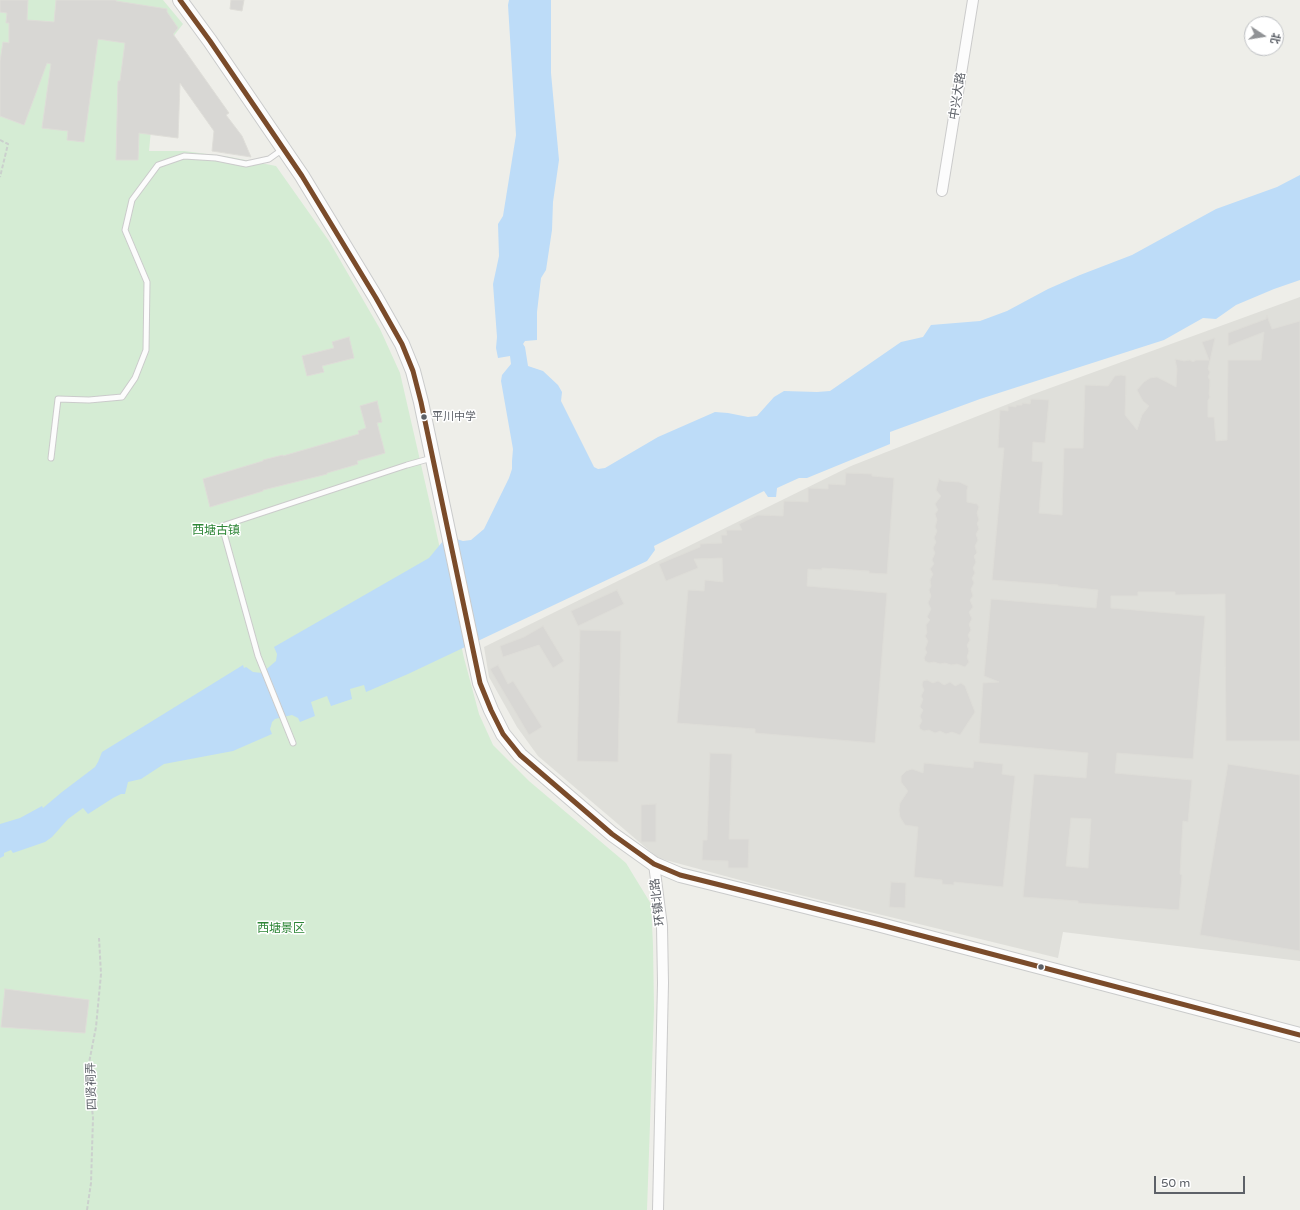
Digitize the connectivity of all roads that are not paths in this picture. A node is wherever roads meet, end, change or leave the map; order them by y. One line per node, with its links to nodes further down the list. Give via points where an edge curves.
1 (180, 0): 3 (street, 环镇北路)
2 (973, 0): 4 (street, 中兴大路)
3 (284, 148): 5 (lane, via 269,159 246,164 216,158 184,156 158,165 132,200 125,230 147,282 146,350 135,378 122,398 58,399); 6 (street, 环镇北路, via 402,344 413,371)
4 (942, 191)
5 (51, 458)
6 (434, 458): 7 (lane, via 222,526 258,656); 8 (street, 环镇北路, via 480,683 503,734 520,755 612,834)
7 (293, 743)
8 (654, 864): 9 (street, via 680,875); 10 (street, 环镇北路, via 662,926 663,983)
9 (1300, 1035)
10 (658, 1210)

